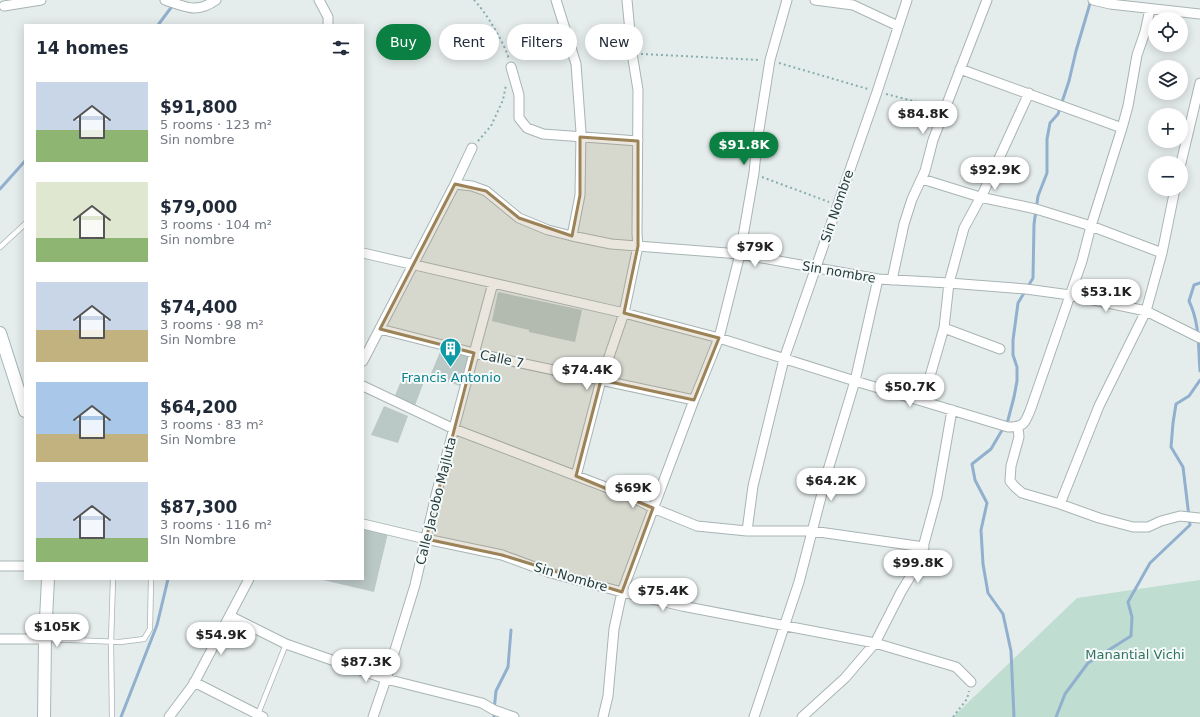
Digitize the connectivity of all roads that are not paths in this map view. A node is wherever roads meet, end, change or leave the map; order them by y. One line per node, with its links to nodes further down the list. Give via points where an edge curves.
1 (41, 0): 12 (street)
2 (165, 0): 3 (street, via 185,8 207,7)
3 (216, 0)
4 (319, 0): 15 (street, via 328,17)
5 (556, 0): 22 (street, via 576,64)
6 (627, 0): 23 (street, via 638,90)
7 (787, 0): 37 (street, Sin Nombre, via 770,60)
8 (815, 0): 16 (street, via 853,5)
9 (907, 0): 16 (street, Sin Nombre)
10 (987, 0): 18 (street)
11 (1093, 0): 13 (street)
12 (4, 6)
13 (1150, 9): 14 (street); 21 (street, via 1137,55)
14 (1200, 14)
15 (328, 24)
16 (898, 26): 39 (street, Sin Nombre)
17 (511, 67): 22 (street, via 519,95 519,118 527,128 543,134)
18 (960, 70): 20 (street); 26 (street, via 933,140)
19 (1200, 83): 25 (street)
20 (1029, 94): 21 (street); 29 (street)
21 (1122, 128): 31 (street)
22 (580, 137): 23 (street); 32 (street, via 580,195)
23 (638, 141): 33 (street)
24 (472, 148): 27 (street)
25 (1183, 156)
26 (922, 179): 29 (street); 41 (street, via 912,198 904,224)
27 (455, 184): 32 (street, Sin nombre, via 486,191 519,218 548,230); 38 (street)
28 (1174, 196): 36 (street)
29 (980, 197): 31 (street, via 1036,209); 43 (street, via 964,228)
30 (24, 225): 34 (lane)
31 (1091, 226): 36 (street); 44 (street)
32 (572, 236): 33 (street, Sin nombre, via 611,244)
33 (638, 246): 37 (street, Sin nombre); 46 (street)
34 (0, 247)
35 (364, 253): 38 (street)
36 (1162, 253): 45 (street)
37 (740, 254): 39 (street, Sin nombre); 50 (street, Sin Nombre)
38 (413, 264): 42 (street); 48 (street)
39 (816, 268): 40 (street, Sin nombre); 55 (street, Sin Nombre)
40 (878, 279): 41 (street, Sin nombre); 57 (street)
41 (892, 280): 43 (street, Sin nombre)
42 (493, 283): 46 (street); 53 (street, Calle Jacobo Majluta)
43 (949, 283): 44 (street, Sin nombre); 47 (street)
44 (1070, 295): 45 (street, Sin nombre); 63 (street, via 1026,421)
45 (1146, 310): 51 (street, Sin nombre); 66 (street, via 1099,406)
46 (624, 313): 50 (street); 56 (street)
47 (944, 328): 52 (street); 60 (street)
48 (380, 329): 53 (street, Calle 7); 54 (street)
49 (0, 333): 61 (street)
50 (719, 338): 55 (street); 59 (street, Sin Nombre)
51 (1200, 338)
52 (1000, 349)
53 (474, 353): 56 (street, Calle 7); 64 (street, Calle Jacobo Majluta)
54 (364, 359)
55 (784, 359): 57 (street); 70 (street, Sin Nombre, via 754,486)
56 (601, 380): 59 (street, Calle 7); 65 (street)
57 (855, 381): 60 (street); 71 (street)
58 (364, 386): 64 (street)
59 (694, 400): 67 (street, Sin Nombre)
60 (923, 400): 62 (street)
61 (24, 408)
62 (952, 410): 63 (street, via 1008,427); 73 (street, via 937,496)
63 (1018, 427): 66 (street, via 1019,437 1011,466 1010,481 1022,493)
64 (454, 429): 65 (street); 72 (street, Calle Jacobo Majluta)
65 (576, 476): 67 (street)
66 (1060, 504): 68 (street, via 1133,527 1148,527 1180,516)
67 (653, 508): 70 (street, via 697,526); 80 (street, Sin Nombre)
68 (1199, 518)
69 (364, 524): 72 (street, Sin Nombre)
70 (747, 531): 71 (street)
71 (812, 531): 73 (street); 82 (street)
72 (426, 540): 80 (street, Sin Nombre, via 502,555 551,573); 88 (street, Calle Jacobo Majluta)
73 (924, 547): 86 (street, via 919,562)
74 (0, 566): 75 (street)
75 (24, 566)
76 (48, 580): 84 (street)
77 (113, 580): 85 (lane)
78 (151, 580): 85 (lane, via 150,629 144,639)
79 (248, 580): 81 (street)
80 (622, 592): 82 (street, Sin Nombre); 97 (street, Sin Nombre, via 614,629 608,696)
81 (230, 616): 87 (street); 89 (street)
82 (784, 626): 86 (street, Sin Nombre); 98 (street)
83 (0, 639): 84 (street)
84 (45, 639): 85 (lane); 92 (street)
85 (111, 642): 93 (lane)
86 (875, 643): 90 (street, Sin Nombre, via 956,667); 99 (street, via 845,678)
87 (286, 644): 88 (street); 91 (lane)
88 (386, 679): 95 (street, Calle Jacobo Majluta); 96 (street, via 482,704)
89 (194, 682): 91 (street); 94 (street)
90 (971, 682)
91 (260, 715)
92 (44, 717)
93 (112, 717)
94 (169, 717)
95 (373, 717)
96 (514, 717)
97 (603, 717)
98 (754, 717)
99 (802, 717)

